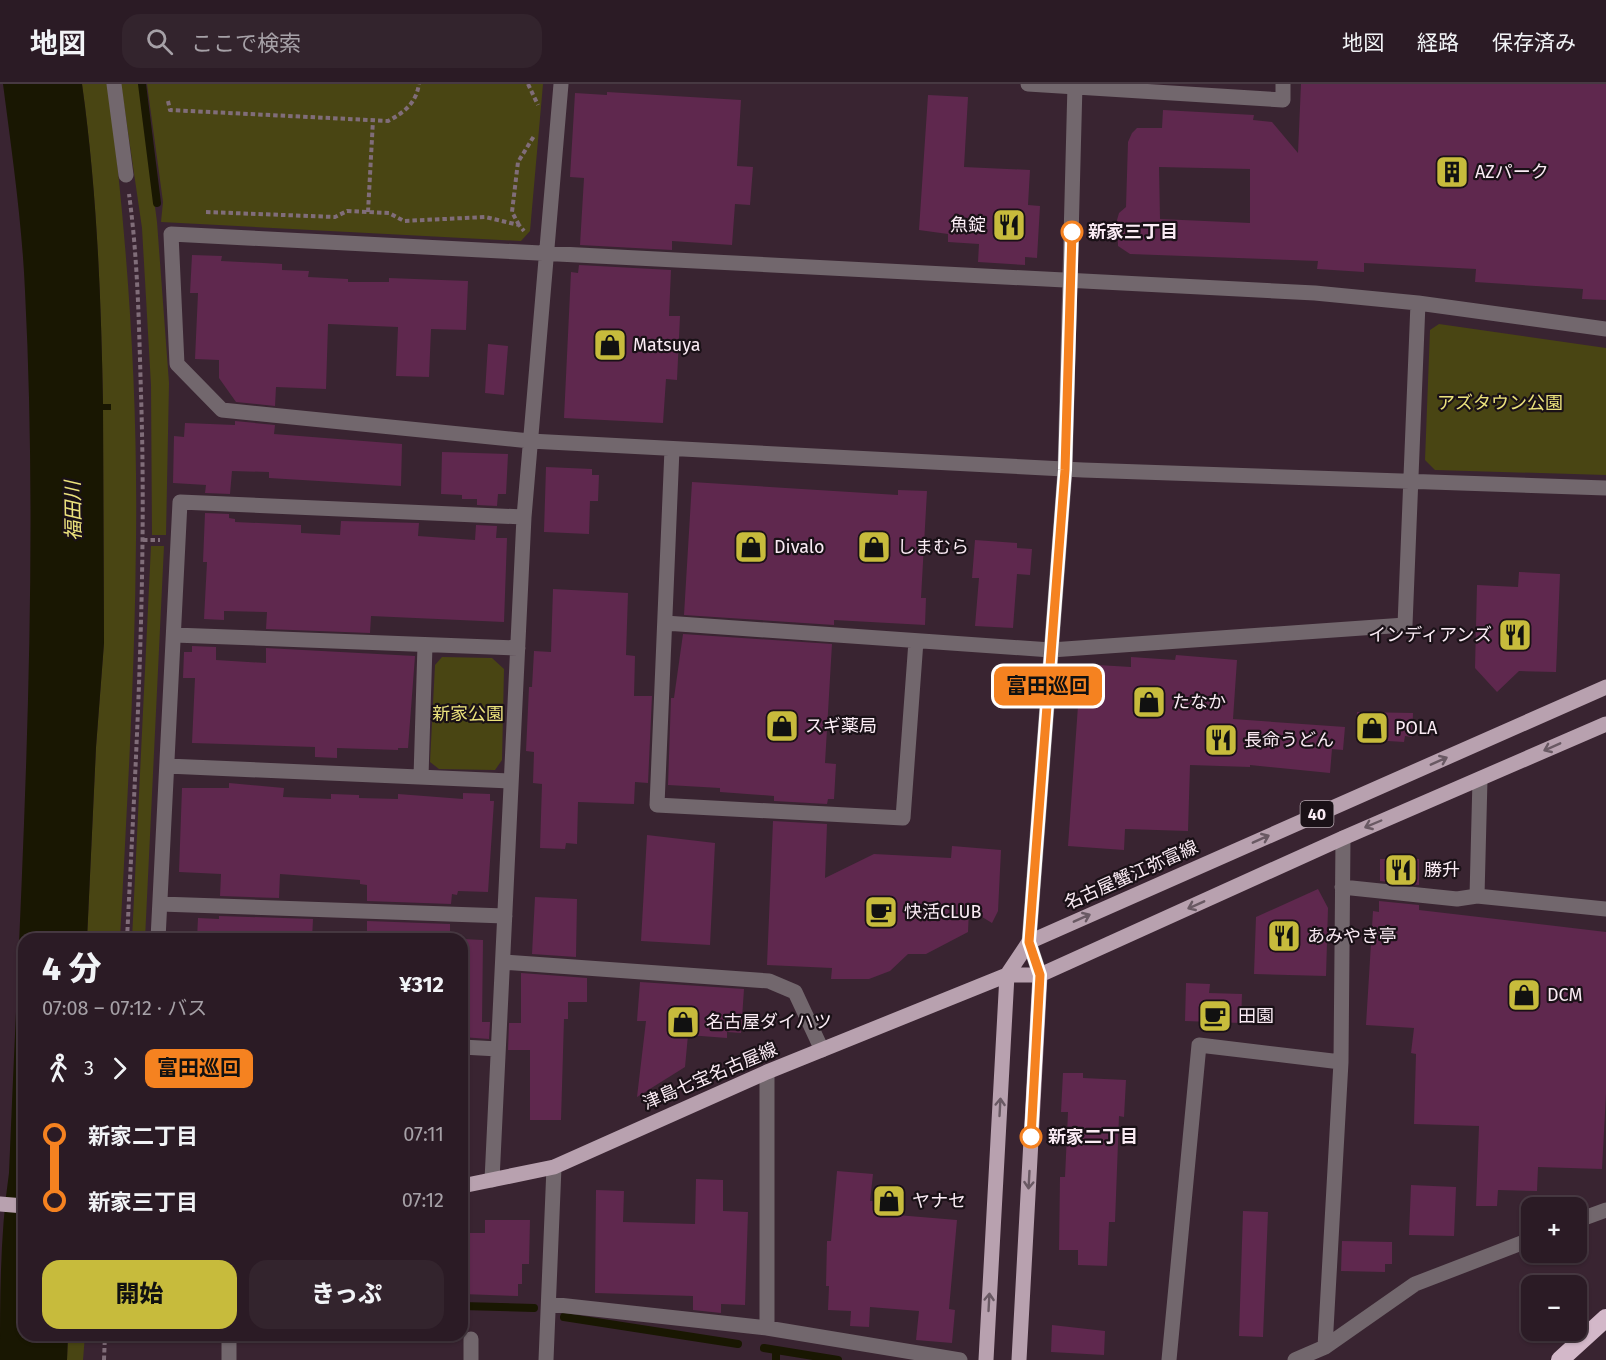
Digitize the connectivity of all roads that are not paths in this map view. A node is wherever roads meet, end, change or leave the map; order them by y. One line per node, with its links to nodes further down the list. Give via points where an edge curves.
1 (114, 84): 6 (street)
2 (561, 84): 7 (street)
3 (1028, 84): 5 (street)
4 (1283, 84): 5 (street, via 1283,100)
5 (1075, 86): 8 (street)
6 (126, 176)
7 (545, 254): 8 (street); 11 (street); 11 (street, via 171,234 177,364 222,410)
8 (1071, 282): 9 (street, via 1315,292); 13 (street)
9 (1418, 303): 10 (street); 14 (street)
10 (1606, 329)
11 (530, 441): 12 (street); 16 (street)
12 (672, 449): 13 (street); 17 (street)
13 (1065, 470): 14 (street); 22 (street)
14 (1411, 483): 15 (street); 22 (street, via 1405,625)
15 (1606, 488)
16 (524, 518): 18 (street, via 180,502); 21 (street)
17 (665, 623): 19 (street); 19 (street, via 657,805 903,818)
18 (174, 635): 20 (street); 25 (street)
19 (916, 641): 22 (street)
20 (425, 645): 21 (street); 26 (street)
21 (518, 648): 28 (street)
22 (1051, 650): 36 (street)
23 (1606, 687): 36 (main road, 名古屋蟹江弥富線 / 40, one-way to 23)
24 (1606, 723): 27 (main road, 40, one-way to 27)
25 (167, 766): 26 (street); 32 (street)
26 (421, 777): 28 (street)
27 (1480, 779): 29 (main road, 40, one-way to 29); 31 (street)
28 (511, 781): 34 (street)
29 (1343, 838): 30 (street); 39 (main road, 40, one-way to 39)
30 (1342, 887): 31 (street, via 1457,899); 43 (street)
31 (1477, 896): 33 (street)
32 (160, 904): 34 (street); 35 (street)
33 (1606, 909)
34 (505, 916): 37 (street)
35 (158, 933)
36 (1029, 942): 38 (main road); 39 (street)
37 (503, 962): 41 (street); 42 (street, via 769,981 795,992)
38 (1007, 975): 39 (main road, 津島七宝名古屋線); 42 (main road, 津島七宝名古屋線); 63 (main road, one-way to 38)
39 (1040, 975): 64 (main road, one-way to 64)
40 (468, 1047): 41 (street)
41 (498, 1049): 46 (street)
42 (822, 1050): 44 (main road, 津島七宝名古屋線)
43 (1341, 1062): 58 (street); 65 (street, via 1199,1045)
44 (767, 1072): 45 (main road, 津島七宝名古屋線); 55 (street)
45 (554, 1167): 46 (main road, 津島七宝名古屋線); 53 (street)
46 (492, 1180): 47 (main road, 津島七宝名古屋線)
47 (468, 1185)
48 (0, 1204): 49 (main road)
49 (18, 1206)
50 (1606, 1210): 51 (street)
51 (1587, 1217)
52 (1521, 1243): 58 (street, via 1415,1284)
53 (549, 1304): 55 (street); 61 (street)
54 (1606, 1318): 67 (highway)
55 (767, 1328): 62 (street)
56 (471, 1339): 60 (street)
57 (229, 1341): 59 (street)
58 (1325, 1347): 66 (street)
59 (229, 1360)
60 (471, 1360)
61 (546, 1360)
62 (960, 1360)
63 (986, 1360)
64 (1019, 1360)
65 (1169, 1360)
66 (1296, 1360)
67 (1560, 1360)

